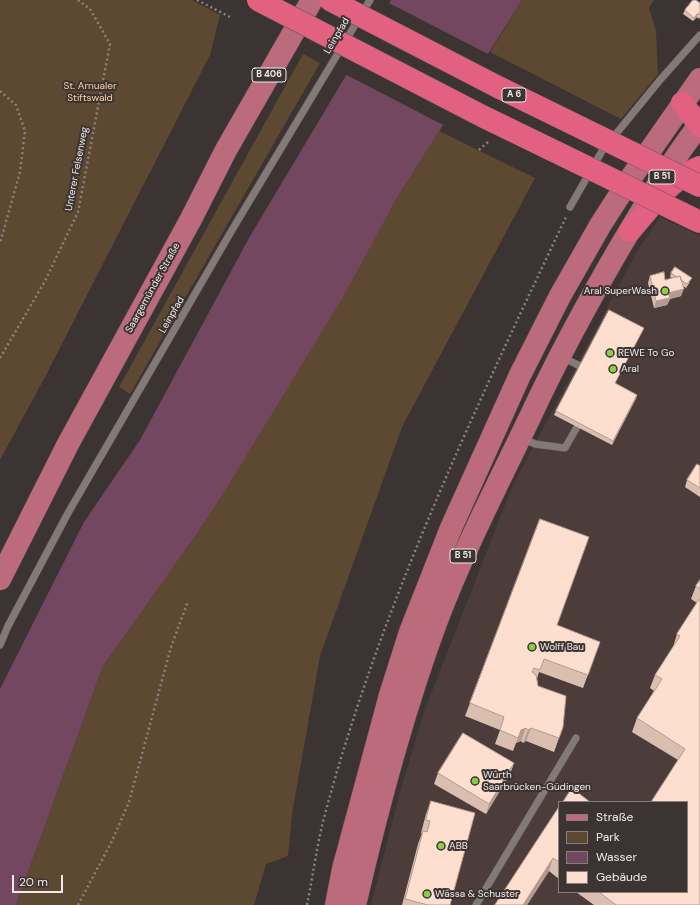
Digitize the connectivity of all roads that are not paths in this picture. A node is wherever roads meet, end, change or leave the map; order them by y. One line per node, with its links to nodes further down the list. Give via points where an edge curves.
1 (258, 0): 13 (highway, bridge, via 482,116)
2 (285, 0): 9 (main road, via 278,36 248,93)
3 (312, 0): 9 (main road, Saargemünder Straße / B 406)
4 (330, 0): 11 (highway, A 6, bridge, via 498,87)
5 (370, 0): 20 (lane, Leinpfad, via 68,513)
6 (700, 35): 12 (lane, via 602,151)
7 (700, 79): 8 (main road, B 51)
8 (696, 118): 14 (main road, B 51); 22 (main road, B 51, via 601,224 560,296 520,375 451,528 410,632 390,695 343,869)
9 (226, 150): 19 (main road, Saargemünder Straße, via 68,444)
10 (700, 167): 14 (highway, via 676,180)
11 (700, 186)
12 (570, 207)
13 (700, 222)
14 (630, 231): 15 (main road, B 51)
15 (559, 355): 16 (lane); 18 (main road, B 51)
16 (580, 366)
17 (577, 427): 18 (lane, via 565,448 535,444)
18 (520, 437): 23 (main road, B 51, via 469,541 416,680 373,825)
19 (0, 579)
20 (0, 645)
21 (576, 738): 24 (lane)
22 (336, 905)
23 (355, 905)
24 (476, 905)

